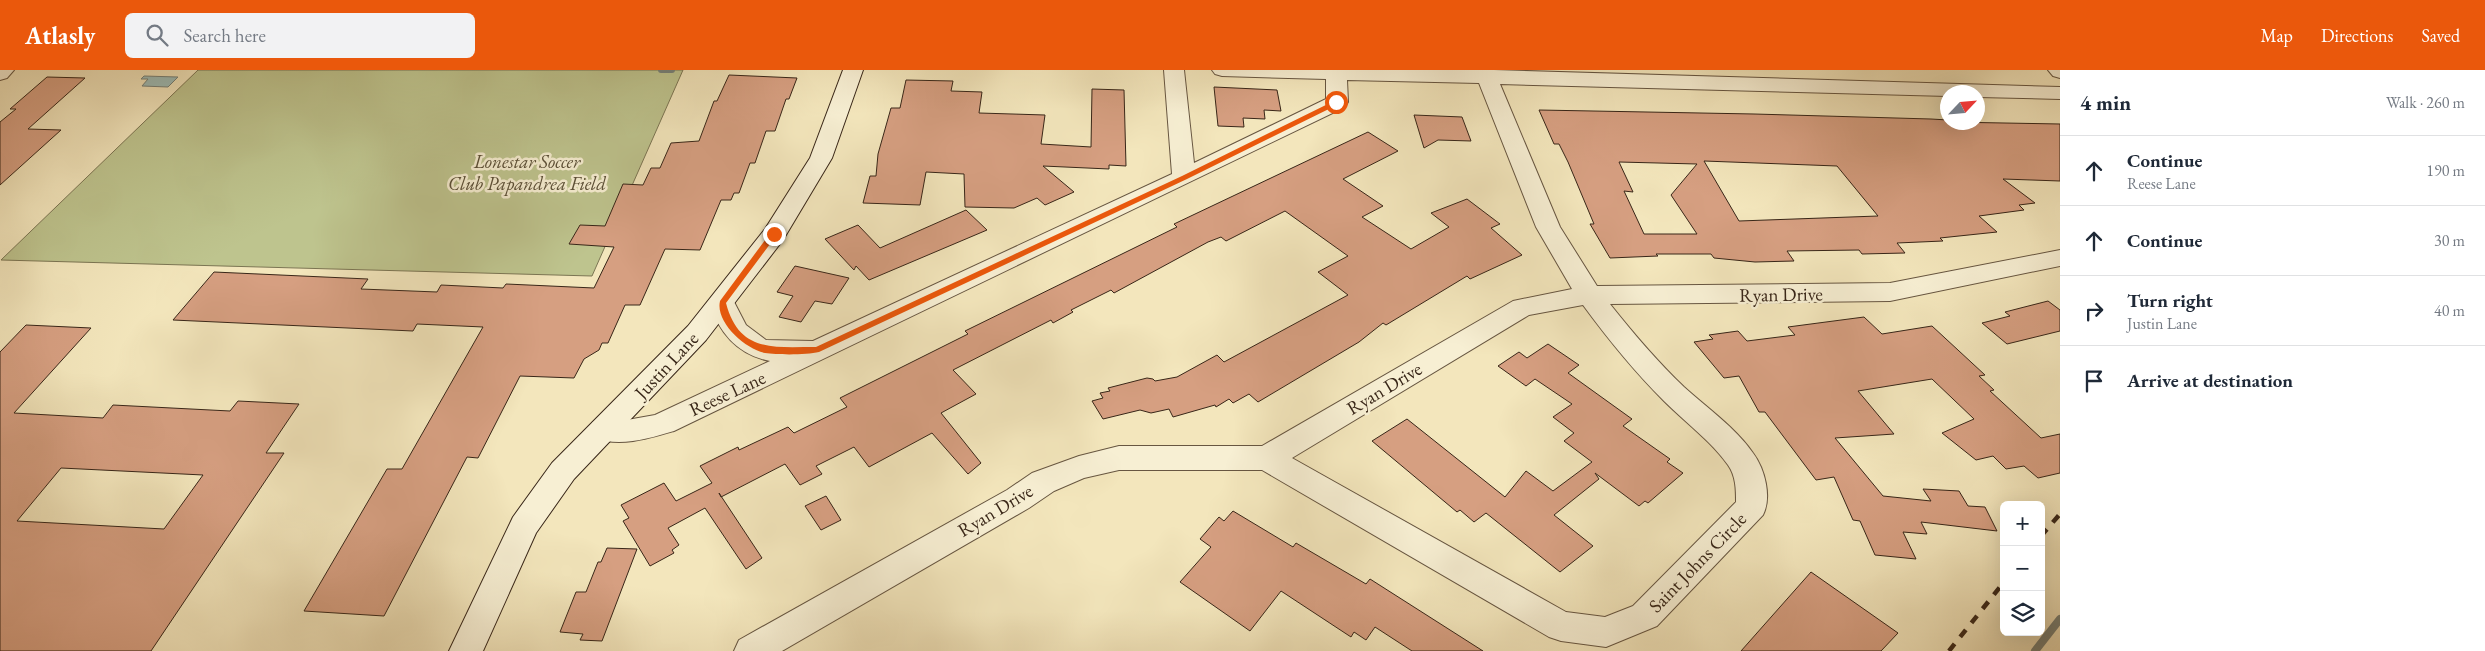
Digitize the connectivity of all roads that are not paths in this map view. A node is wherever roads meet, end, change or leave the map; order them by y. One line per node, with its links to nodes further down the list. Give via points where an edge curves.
1 (4, 70): 6 (street)
2 (853, 70): 13 (street, Justin Lane, via 821,158 774,234)
3 (1174, 70): 10 (street)
4 (1222, 70): 7 (street)
5 (1485, 73): 7 (street); 8 (street); 12 (street, Saint Johns Circle, via 1548,227)
6 (0, 74)
7 (1336, 75): 10 (street, Reese Lane, via 1336,102)
8 (1769, 78): 9 (street)
9 (2060, 93)
10 (1184, 177): 14 (street, Reese Lane)
11 (2060, 258): 12 (street, Ryan Drive, via 1890,292)
12 (1589, 295): 16 (street, Ryan Drive, via 1522,307); 16 (street, Saint Johns Circle, via 1634,352 1727,443 1743,462 1751,485 1752,506 1645,616 1606,632 1561,626)
13 (722, 302): 14 (street, via 730,324 746,341 765,350); 15 (street, Justin Lane, via 661,372)
14 (817, 350): 15 (street, Reese Lane, via 664,423 641,431)
15 (603, 430): 17 (street, Justin Lane, via 563,471 524,526)
16 (1267, 458): 18 (street, Ryan Drive, via 1119,458 1079,468 1043,482)
17 (466, 651)
18 (750, 651)

